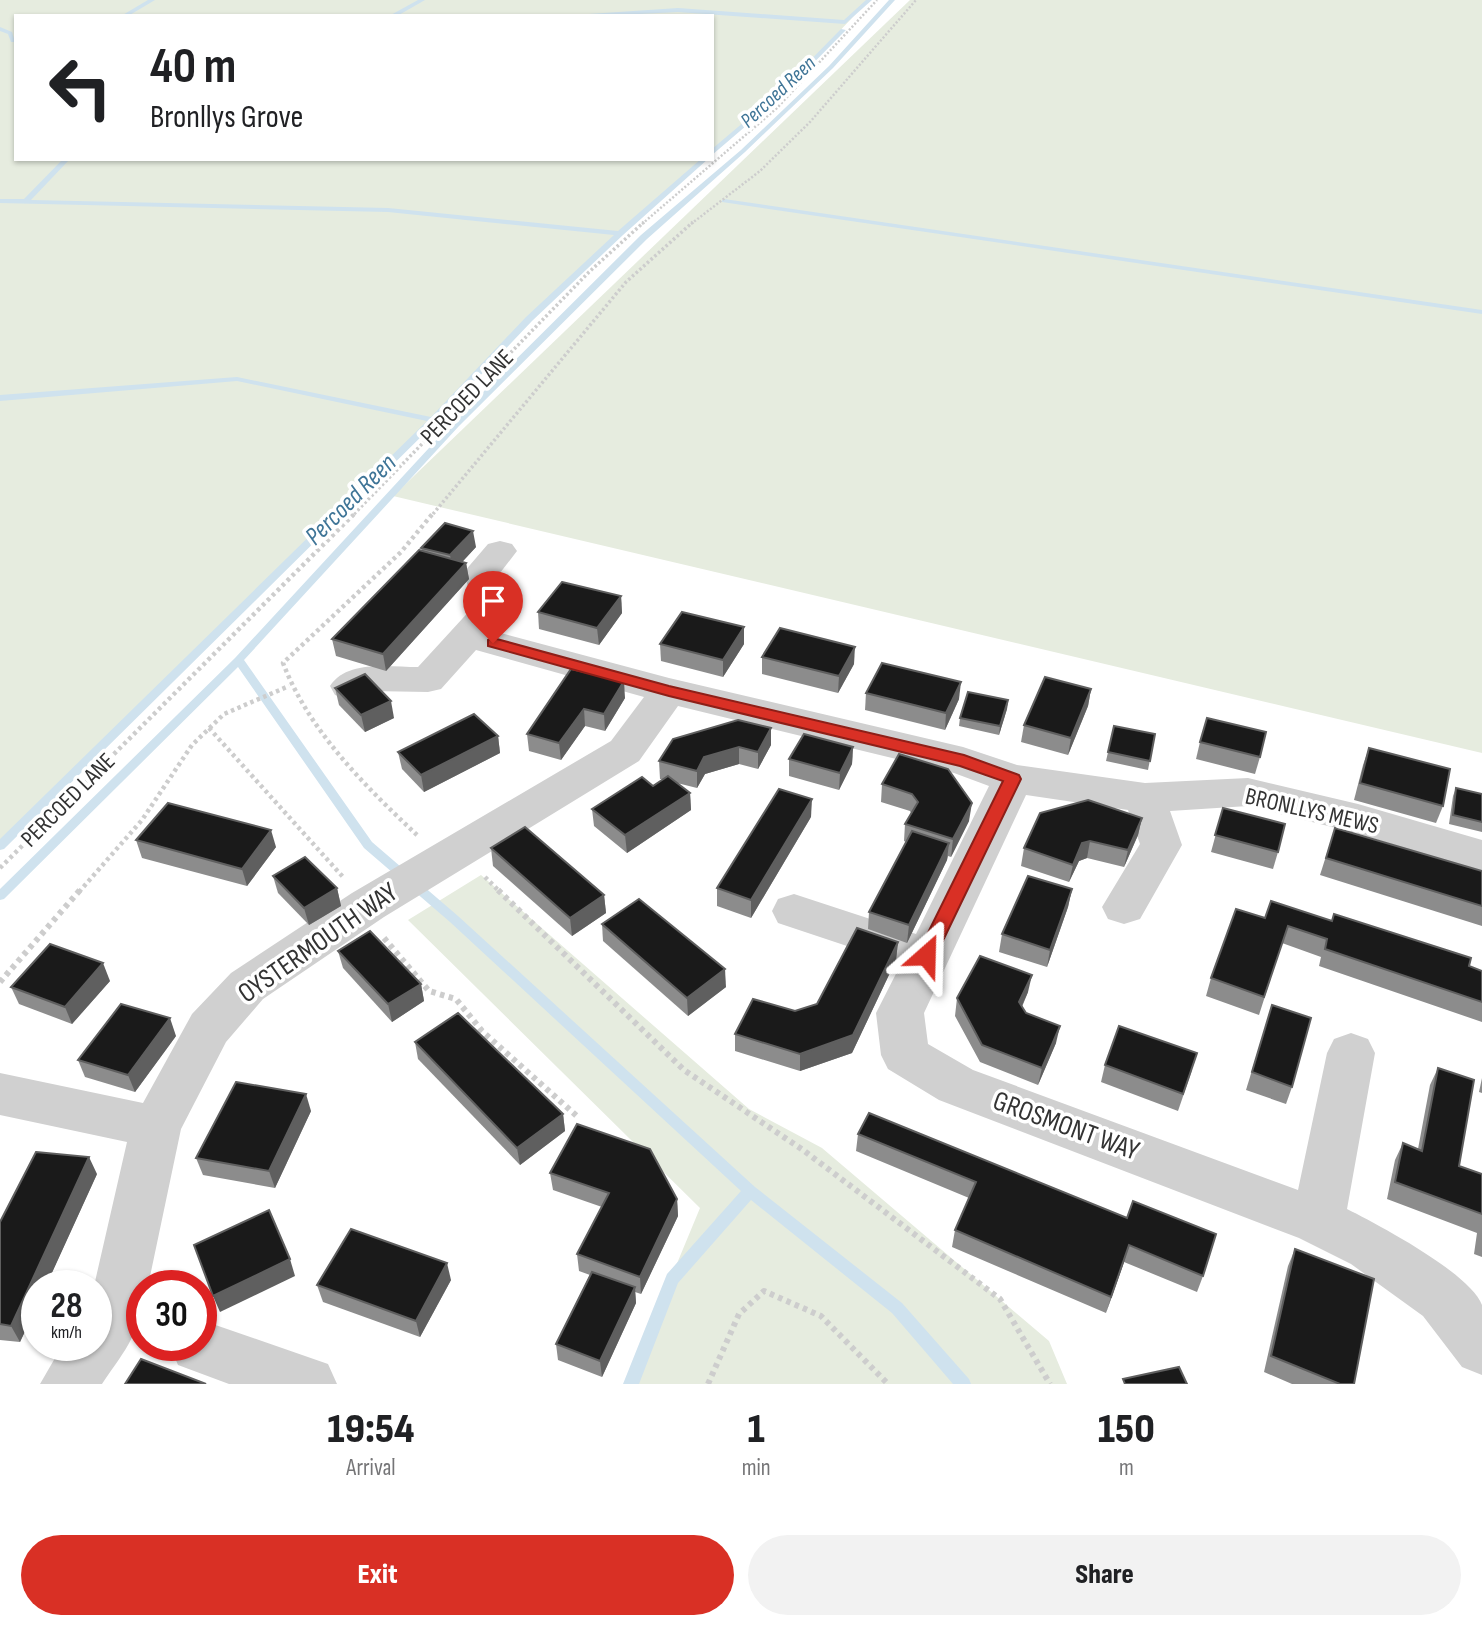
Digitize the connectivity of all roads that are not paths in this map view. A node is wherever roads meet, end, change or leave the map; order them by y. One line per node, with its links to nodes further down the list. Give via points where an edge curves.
1 (500, 551): 2 (street, via 482,572 492,609)
2 (468, 636): 3 (street, via 428,680 368,679); 4 (street, BRONLLYS MEWS)
3 (349, 687)
4 (669, 691): 5 (street, BRONLLYS MEWS, via 964,761); 13 (street, OYSTERMOUTH WAY, via 625,751 365,908 247,986 209,1028)
5 (1013, 779): 6 (street, BRONLLYS MEWS); 10 (street, GROSMONT WAY)
6 (1145, 798): 7 (street, BRONLLYS MEWS, via 1248,792); 8 (street, via 1161,845)
7 (1482, 856)
8 (1124, 907)
9 (794, 911): 10 (street)
10 (926, 955): 14 (street, GROSMONT WAY, via 900,1013 905,1055 956,1085)
11 (1351, 1053): 14 (street)
12 (0, 1094): 13 (street)
13 (156, 1127): 15 (street, OYSTERMOUTH WAY)
14 (1318, 1221): 16 (street, GROSMONT WAY, via 1370,1247 1442,1298)
15 (112, 1333)
16 (1482, 1348)
17 (217, 1353): 20 (street)
18 (88, 1361): 19 (street, OYSTERMOUTH WAY)
19 (69, 1384)
20 (308, 1384)

